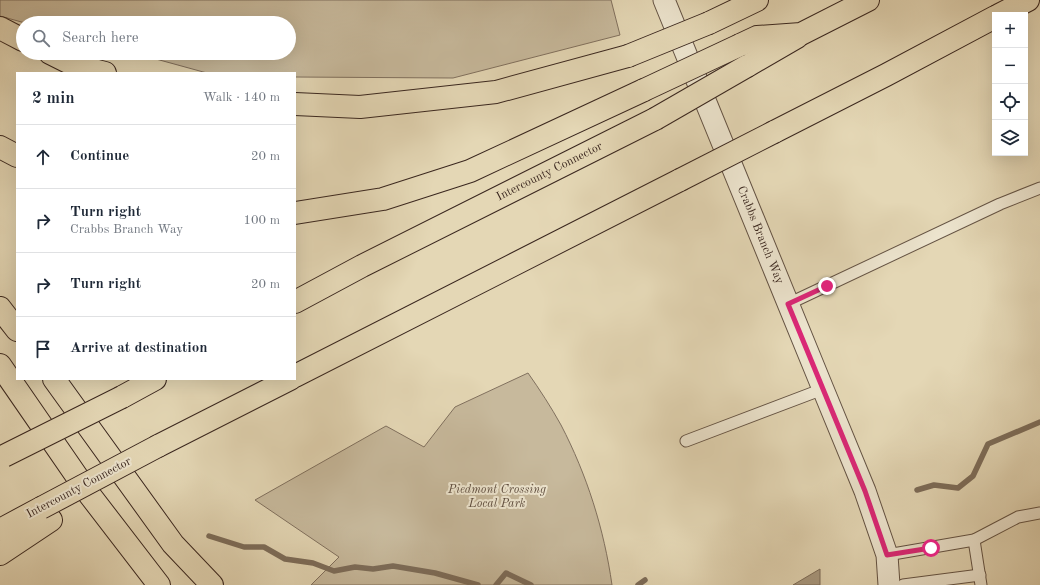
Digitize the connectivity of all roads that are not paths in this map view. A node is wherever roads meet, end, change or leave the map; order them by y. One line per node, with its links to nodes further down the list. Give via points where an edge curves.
1 (664, 0): 18 (street, Crabbs Branch Way)
2 (757, 0): 12 (highway, bridge, via 628,56 496,92 360,106)
3 (868, 0): 8 (highway, Intercounty Connector)
4 (1028, 0): 5 (highway)
5 (1005, 12)
6 (992, 19): 22 (highway, bridge)
7 (0, 28): 9 (highway)
8 (801, 34): 16 (highway, bridge, via 757,37 470,171 383,198); 17 (highway, Intercounty Connector, bridge, via 656,119)
9 (16, 36)
10 (64, 60): 11 (highway)
11 (101, 72)
12 (296, 104)
13 (0, 147): 14 (highway)
14 (16, 155)
15 (1040, 188): 18 (lane, via 1000,204)
16 (296, 213)
17 (296, 301)
18 (788, 304): 26 (street, Crabbs Branch Way)
19 (0, 308): 20 (highway)
20 (16, 329)
21 (0, 365): 36 (highway, via 89,494)
22 (296, 375)
23 (55, 380): 37 (highway, via 173,544)
24 (153, 380): 28 (highway, bridge)
25 (288, 380): 30 (highway, Intercounty Connector, bridge, via 158,446)
26 (823, 389): 27 (lane); 34 (street, Crabbs Branch Way, via 865,491)
27 (686, 441)
28 (2, 457)
29 (1040, 513): 32 (lane, via 1018,517)
30 (46, 514): 31 (highway, Intercounty Connector); 33 (highway)
31 (0, 530)
32 (974, 540): 34 (lane); 35 (lane)
33 (0, 554)
34 (887, 555): 38 (street, Crabbs Branch Way)
35 (980, 580): 39 (lane)
36 (159, 585)
37 (212, 585)
38 (889, 585)
39 (903, 585)

